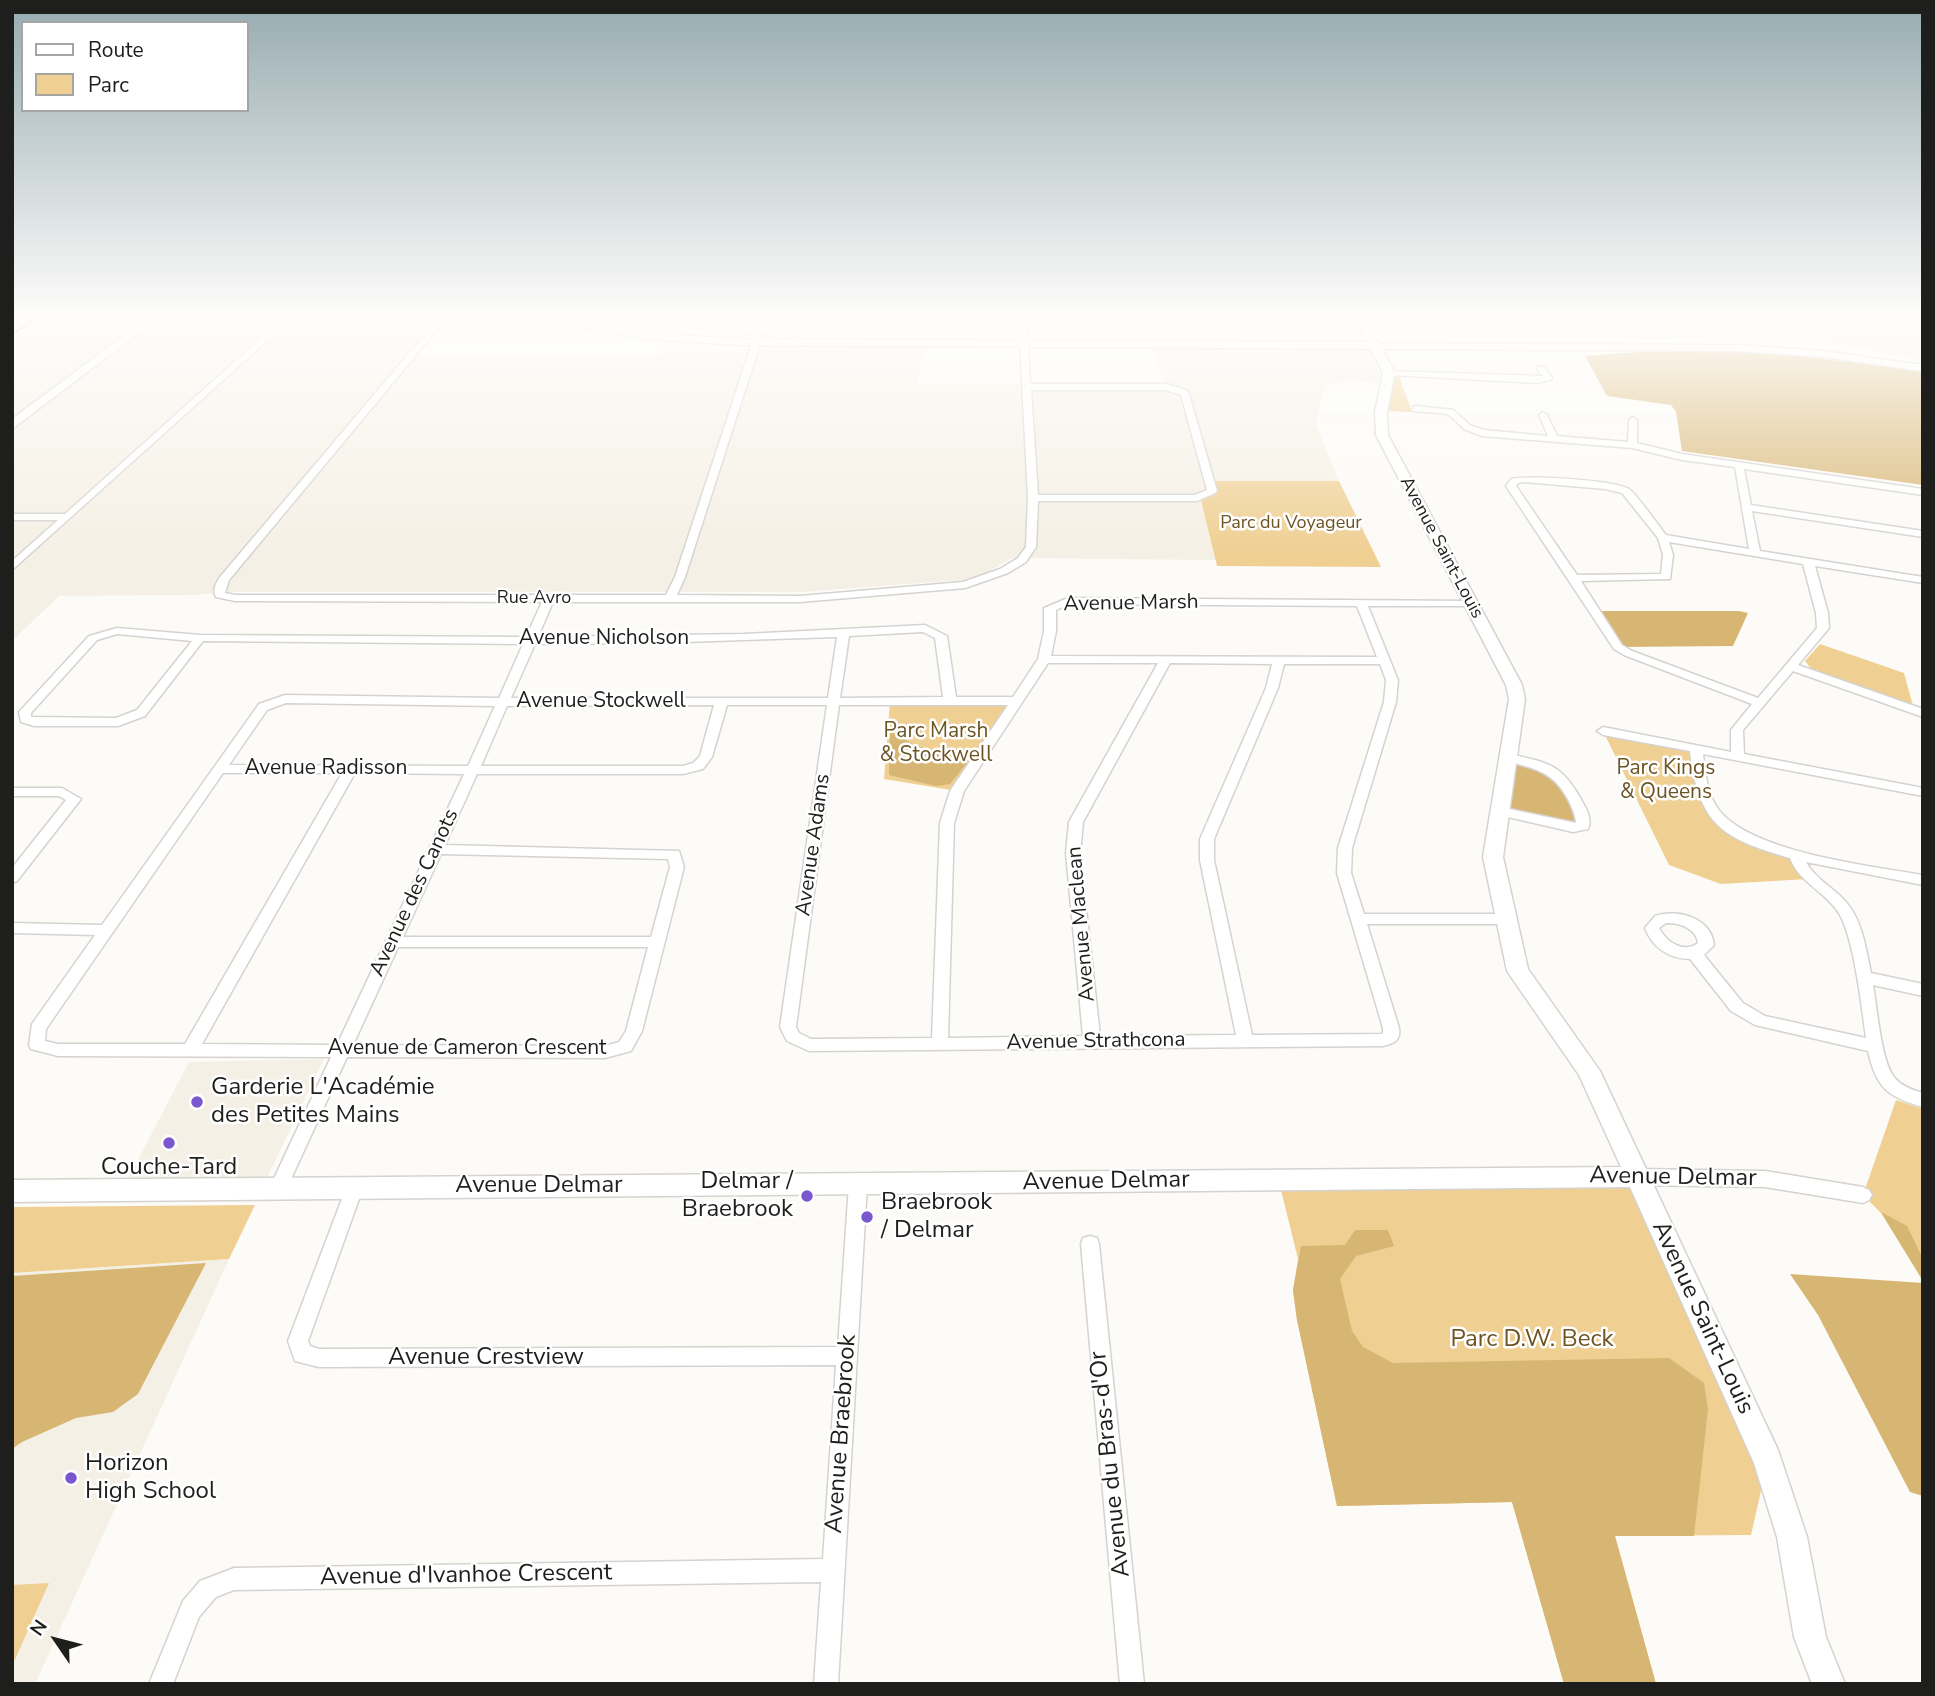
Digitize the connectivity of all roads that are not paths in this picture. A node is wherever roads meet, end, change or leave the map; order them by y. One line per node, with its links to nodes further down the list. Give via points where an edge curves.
1 (47, 398): 11 (main road)
2 (199, 398): 19 (street)
3 (376, 398): 28 (street, Rue Avro, via 224,579 219,592 235,598)
4 (738, 398): 27 (street)
5 (1027, 398): 16 (street, Rue Avro)
6 (1186, 398): 16 (street, via 1212,491 1197,498)
7 (1383, 398): 30 (main road, Avenue Saint-Louis, via 1378,423 1382,435)
8 (1416, 409): 12 (street, via 1450,412 1482,433)
9 (1543, 415): 12 (street)
10 (1633, 420): 13 (street)
11 (12, 425)
12 (1554, 439): 13 (street)
13 (1632, 445): 14 (street)
14 (1739, 466): 15 (street); 17 (street)
15 (1923, 492)
16 (1033, 498): 27 (street, Rue Avro, via 1031,547 1022,560 986,580 800,599)
17 (1747, 507): 20 (street); 22 (street)
18 (12, 517): 19 (street)
19 (67, 517): 24 (street)
20 (1923, 534)
21 (1663, 538): 22 (street); 25 (street, via 1668,555 1666,577); 25 (street, via 1625,491 1514,481 1511,486)
22 (1755, 552): 23 (street)
23 (1808, 561): 26 (street); 38 (street, via 1822,628)
24 (12, 567)
25 (1574, 578): 44 (street, via 1618,647)
26 (1923, 580)
27 (670, 598): 28 (street, Rue Avro)
28 (549, 599): 33 (street, Avenue des Canots)
29 (1361, 603): 30 (street, Avenue Marsh); 34 (street, Avenue Marsh, via 1068,601 1050,608 1051,631); 37 (street)
30 (1468, 603): 49 (main road, Avenue Saint-Louis, via 1514,685 1517,699)
31 (843, 635): 33 (street, Avenue Nicholson); 39 (street, Avenue Adams); 40 (street, Avenue Nicholson, via 933,631 941,636)
32 (200, 638): 32 (street, Avenue Nicholson, via 117,631 93,638 25,712 25,719 131,719 141,713); 33 (street, Avenue Nicholson)
33 (531, 639): 42 (street, Avenue des Canots)
34 (1044, 659): 35 (street); 41 (street, Avenue Marsh)
35 (1165, 660): 36 (street); 70 (street, Avenue Maclean, via 1076,822 1073,853)
36 (1279, 661): 37 (street); 69 (street, via 1272,688 1207,839 1207,860)
37 (1385, 661): 60 (street, via 1392,680 1390,702 1345,848 1345,873)
38 (1791, 666): 44 (street); 45 (street)
39 (835, 701): 40 (street, Avenue Stockwell); 43 (street, Avenue Stockwell); 73 (street, Avenue Adams, via 788,1027 793,1037)
40 (950, 701): 41 (street, Avenue Stockwell)
41 (1016, 701): 71 (street, Avenue Marsh, via 957,792 947,823)
42 (502, 702): 43 (street, Avenue Stockwell); 50 (street, Avenue Stockwell, via 285,699 263,707); 52 (street, Avenue des Canots)
43 (721, 703): 52 (street, Avenue Radisson, via 706,757 698,766 683,770)
44 (1760, 703): 48 (street, via 1735,733)
45 (1923, 713)
46 (1603, 731): 47 (street)
47 (1696, 749): 48 (street); 57 (street, via 1704,795 1713,813 1755,841)
48 (1738, 757): 54 (street)
49 (1509, 758): 55 (main road, Avenue Saint-Louis); 55 (street, via 1557,772 1584,818 1583,826 1573,828)
50 (218, 769): 51 (street, Avenue Radisson); 63 (street, Avenue Radisson)
51 (351, 769): 52 (street, Avenue Radisson); 75 (street)
52 (473, 769): 56 (street, Avenue des Canots)
53 (12, 792): 58 (street, via 62,792 74,799)
54 (1923, 792)
55 (1500, 811): 61 (main road, Avenue Saint-Louis, via 1493,858)
56 (435, 849): 64 (street, Avenue des Canots); 65 (street, Avenue de Cameron Crescent, via 674,854 677,867)
57 (1796, 854): 59 (street); 67 (street, via 1808,879 1844,908)
58 (12, 878)
59 (1923, 880)
60 (1360, 919): 61 (street); 69 (street, Avenue Strathcona, via 1392,1036 1383,1040)
61 (1506, 919): 78 (main road, Avenue Saint-Louis, via 1518,971 1588,1071)
62 (12, 928): 63 (street)
63 (106, 929): 72 (street, Avenue Radisson, via 38,1028)
64 (391, 942): 65 (street); 76 (street, Avenue des Canots)
65 (657, 942): 76 (street, Avenue de Cameron Crescent, via 634,1031 625,1046 605,1052)
66 (1694, 953): 74 (street, via 1745,1014)
67 (1864, 977): 68 (street); 74 (street)
68 (1923, 990)
69 (1245, 1040): 70 (street, Avenue Strathcona)
70 (1092, 1042): 71 (street, Avenue Strathcona)
71 (940, 1044): 73 (street, Avenue Strathcona)
72 (37, 1045): 75 (street, Avenue de Cameron Crescent, via 58,1050)
73 (809, 1045)
74 (1876, 1047): 77 (street, via 1887,1081)
75 (191, 1049): 76 (street, Avenue de Cameron Crescent)
76 (341, 1050): 80 (street, Avenue des Canots)
77 (1915, 1098)
78 (1636, 1177): 79 (main road, Avenue Delmar); 83 (street, Avenue Delmar, via 1765,1179); 90 (main road, Avenue Saint-Louis, via 1768,1460 1791,1537 1810,1637)
79 (858, 1184): 81 (main road, Avenue Delmar); 85 (street, Avenue Braebrook)
80 (279, 1187): 81 (main road, Avenue Delmar); 82 (main road, Avenue Delmar)
81 (354, 1188): 85 (street, Avenue Crestview, via 298,1341 302,1354 319,1358)
82 (12, 1191)
83 (1863, 1195)
84 (1090, 1244): 89 (street, Avenue du Bras-d'Or)
85 (848, 1356): 86 (street, Avenue Braebrook)
86 (833, 1570): 87 (street, Avenue d'Ivanhoe Crescent, via 234,1579 208,1589 191,1609); 88 (street, Avenue Braebrook)
87 (161, 1684)
88 (826, 1684)
89 (1132, 1684)
90 (1829, 1684)

